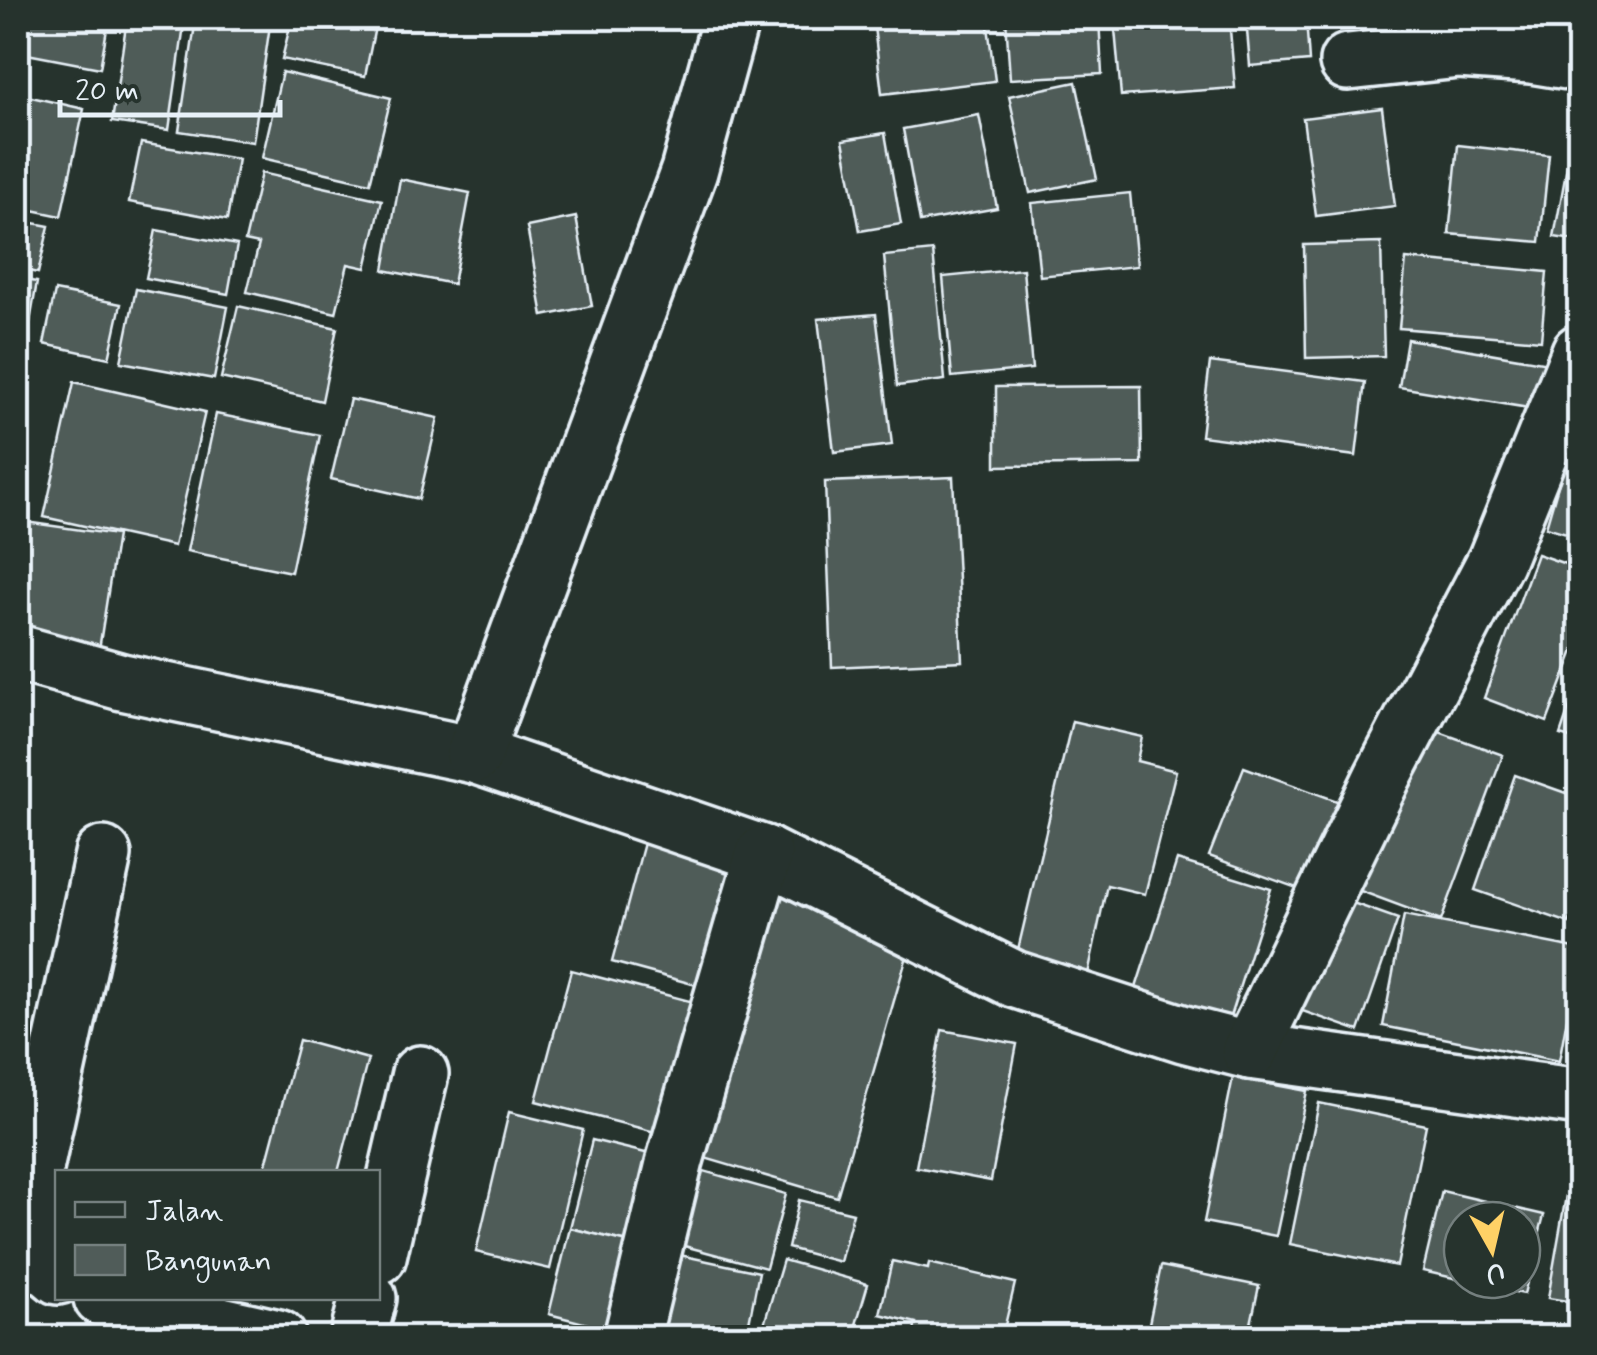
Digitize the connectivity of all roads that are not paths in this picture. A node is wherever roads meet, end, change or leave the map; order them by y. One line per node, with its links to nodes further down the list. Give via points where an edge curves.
1 (731, 18): 6 (street, via 690,171)
2 (1348, 62): 3 (street, via 1459,50)
3 (1580, 63)
4 (1580, 352): 9 (street, via 1496,560)
5 (18, 653): 6 (street, via 122,682)
6 (474, 755): 7 (street)
7 (764, 854): 9 (street, via 1014,979); 18 (street, via 675,1160)
8 (103, 856): 13 (street, via 28,1200 26,1235 39,1261)
9 (1250, 1051): 11 (street)
10 (420, 1074): 12 (street)
11 (1580, 1098)
12 (380, 1247)
13 (55, 1274)
14 (111, 1300): 16 (street)
15 (368, 1300): 17 (street)
16 (278, 1338)
17 (358, 1338)
18 (632, 1338)

